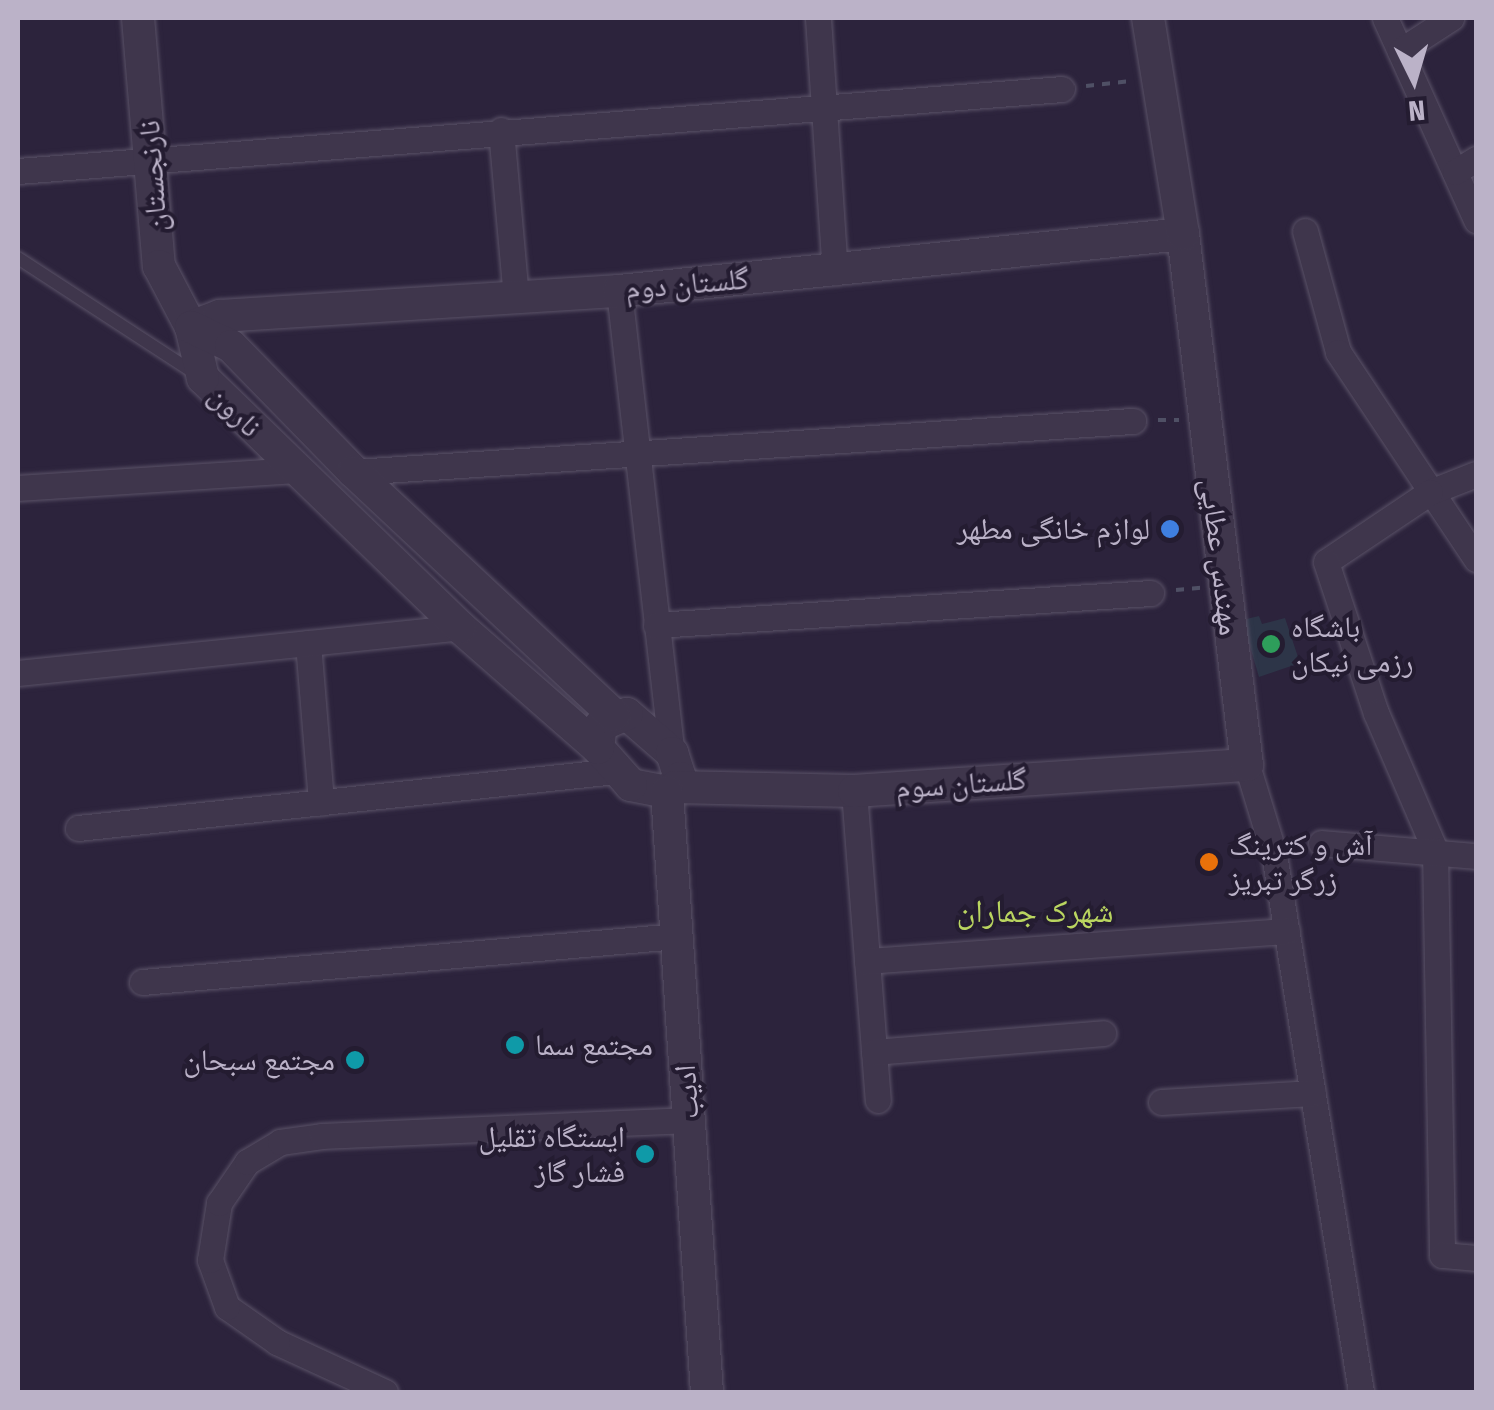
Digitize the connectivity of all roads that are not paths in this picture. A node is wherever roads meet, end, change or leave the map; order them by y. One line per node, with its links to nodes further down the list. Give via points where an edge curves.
1 (138, 18): 10 (street, نارنجستان)
2 (818, 18): 8 (street)
3 (1148, 18): 15 (street, مهندس عطایی)
4 (1386, 18): 6 (street)
5 (1450, 18): 6 (street)
6 (1400, 51): 11 (street)
7 (1062, 89): 8 (street)
8 (823, 103): 9 (street); 17 (street)
9 (501, 130): 10 (street); 19 (street)
10 (153, 165): 12 (street); 20 (street, نارنجستان, via 159,266)
11 (1466, 166): 13 (street)
12 (18, 171)
13 (1476, 220)
14 (1305, 230): 28 (street, via 1338,352)
15 (1183, 234): 17 (street, گلستان دوم); 38 (street, مهندس عطایی)
16 (18, 258): 21 (lane)
17 (836, 272): 18 (street, گلستان دوم)
18 (619, 291): 19 (street, گلستان دوم); 23 (street)
19 (516, 298): 20 (street, گلستان دوم, via 220,316)
20 (191, 326): 21 (street, نارون); 25 (street, نارون, via 232,346)
21 (203, 378): 24 (street, نارون)
22 (1133, 421): 23 (street)
23 (641, 456): 25 (street); 31 (street)
24 (295, 470): 27 (street); 32 (street, نارون)
25 (354, 472): 35 (street, نارون)
26 (1476, 474): 28 (street)
27 (18, 488)
28 (1430, 492): 29 (street); 44 (street, via 1326,562 1376,713)
29 (1476, 559)
30 (1151, 593): 31 (street)
31 (656, 625): 36 (street)
32 (460, 627): 33 (street); 37 (street, نارون)
33 (308, 643): 34 (street); 41 (street)
34 (18, 673)
35 (614, 715): 36 (street, نارون, via 636,718); 37 (street, via 601,725)
36 (672, 752): 39 (street, ادیب, via 679,768)
37 (607, 760): 39 (street, گلستان سوم, via 643,791); 41 (street)
38 (1247, 765): 40 (street, گلستان سوم); 46 (street, مهندس عطایی, via 1274,854)
39 (671, 790): 40 (street, گلستان سوم); 47 (street, ادیب)
40 (854, 791): 48 (street)
41 (321, 802): 42 (street)
42 (78, 828)
43 (1320, 843): 44 (street)
44 (1435, 850): 45 (street); 56 (street, via 1442,1254)
45 (1476, 856)
46 (1287, 931): 48 (street); 52 (street, مهندس عطایی)
47 (677, 936): 49 (street); 55 (street, ادیب)
48 (867, 962): 51 (street)
49 (142, 982)
50 (1103, 1034): 51 (street)
51 (874, 1052): 53 (street)
52 (1313, 1093): 54 (street); 59 (street, مهندس عطایی)
53 (878, 1100)
54 (1161, 1102)
55 (689, 1120): 57 (street, via 280,1142 246,1162 219,1203 210,1260 227,1307 278,1342); 58 (street, ادیب)
56 (1476, 1258)
57 (385, 1392)
58 (707, 1392)
59 (1361, 1392)

